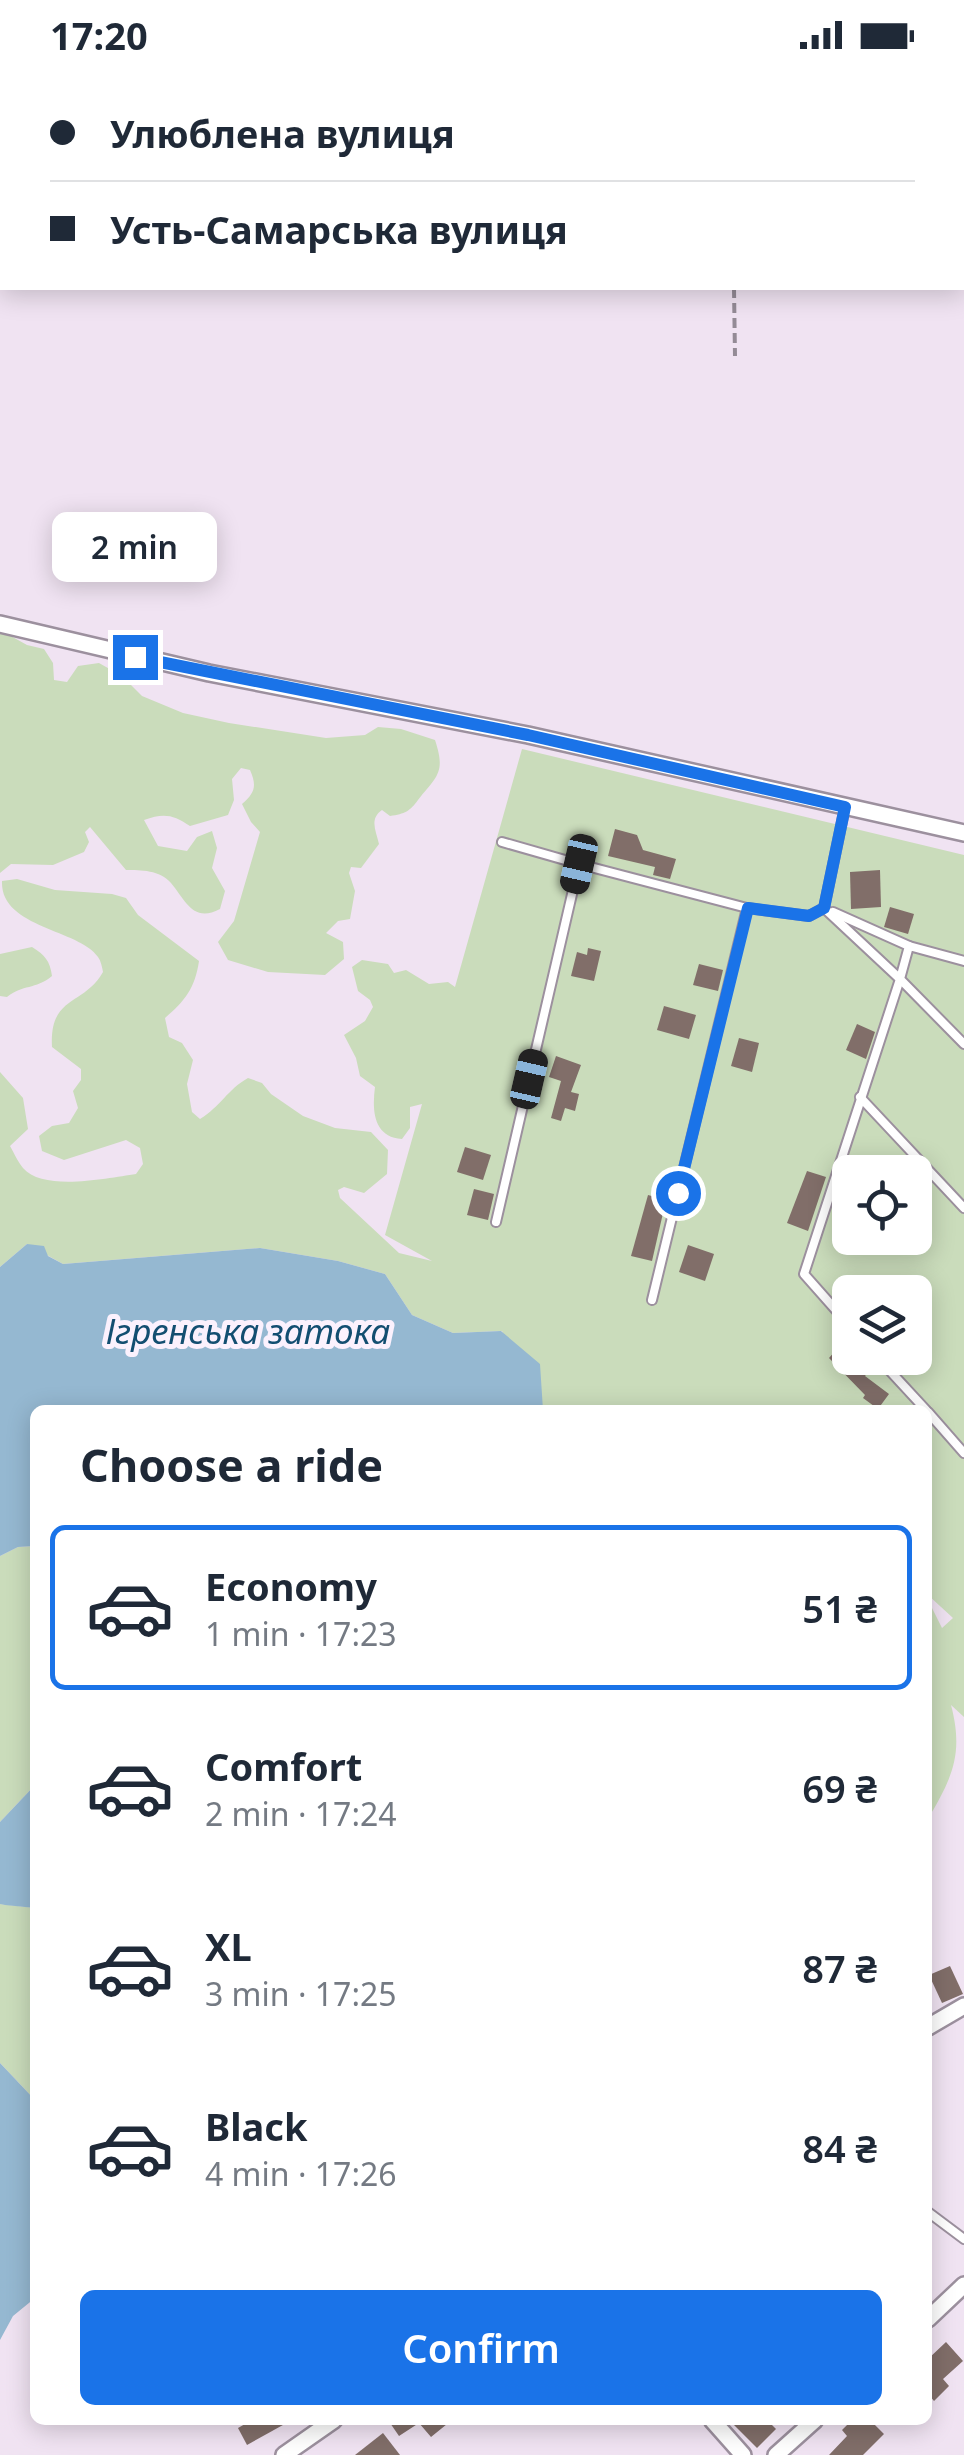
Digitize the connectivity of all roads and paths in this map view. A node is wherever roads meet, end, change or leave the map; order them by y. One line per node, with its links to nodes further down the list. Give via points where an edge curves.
1 (734, 290): 2 (path)
2 (735, 356)
3 (0, 624): 4 (street)
4 (845, 807): 5 (street); 9 (lane)
5 (964, 833)
6 (502, 842): 7 (lane)
7 (579, 864): 8 (lane); 16 (lane)
8 (748, 908): 9 (lane, via 809,916); 17 (lane)
9 (824, 908): 10 (lane); 12 (lane)
10 (909, 946): 11 (lane); 12 (lane)
11 (964, 961)
12 (900, 979): 13 (lane); 14 (lane)
13 (964, 1044)
14 (860, 1097): 15 (lane); 18 (lane, via 804,1274)
15 (964, 1208)
16 (496, 1222)
17 (652, 1300)
18 (832, 1306)
19 (894, 1375): 20 (lane)
20 (921, 1405)
21 (932, 1417): 22 (lane)
22 (964, 1452)
23 (964, 2006): 24 (street)
24 (932, 2025)
25 (932, 2215): 26 (lane)
26 (964, 2239)
27 (964, 2286): 28 (street)
28 (932, 2314)
29 (327, 2425): 32 (street)
30 (716, 2425): 33 (street)
31 (809, 2425): 34 (street)
32 (284, 2455)
33 (743, 2455)
34 (776, 2455)

